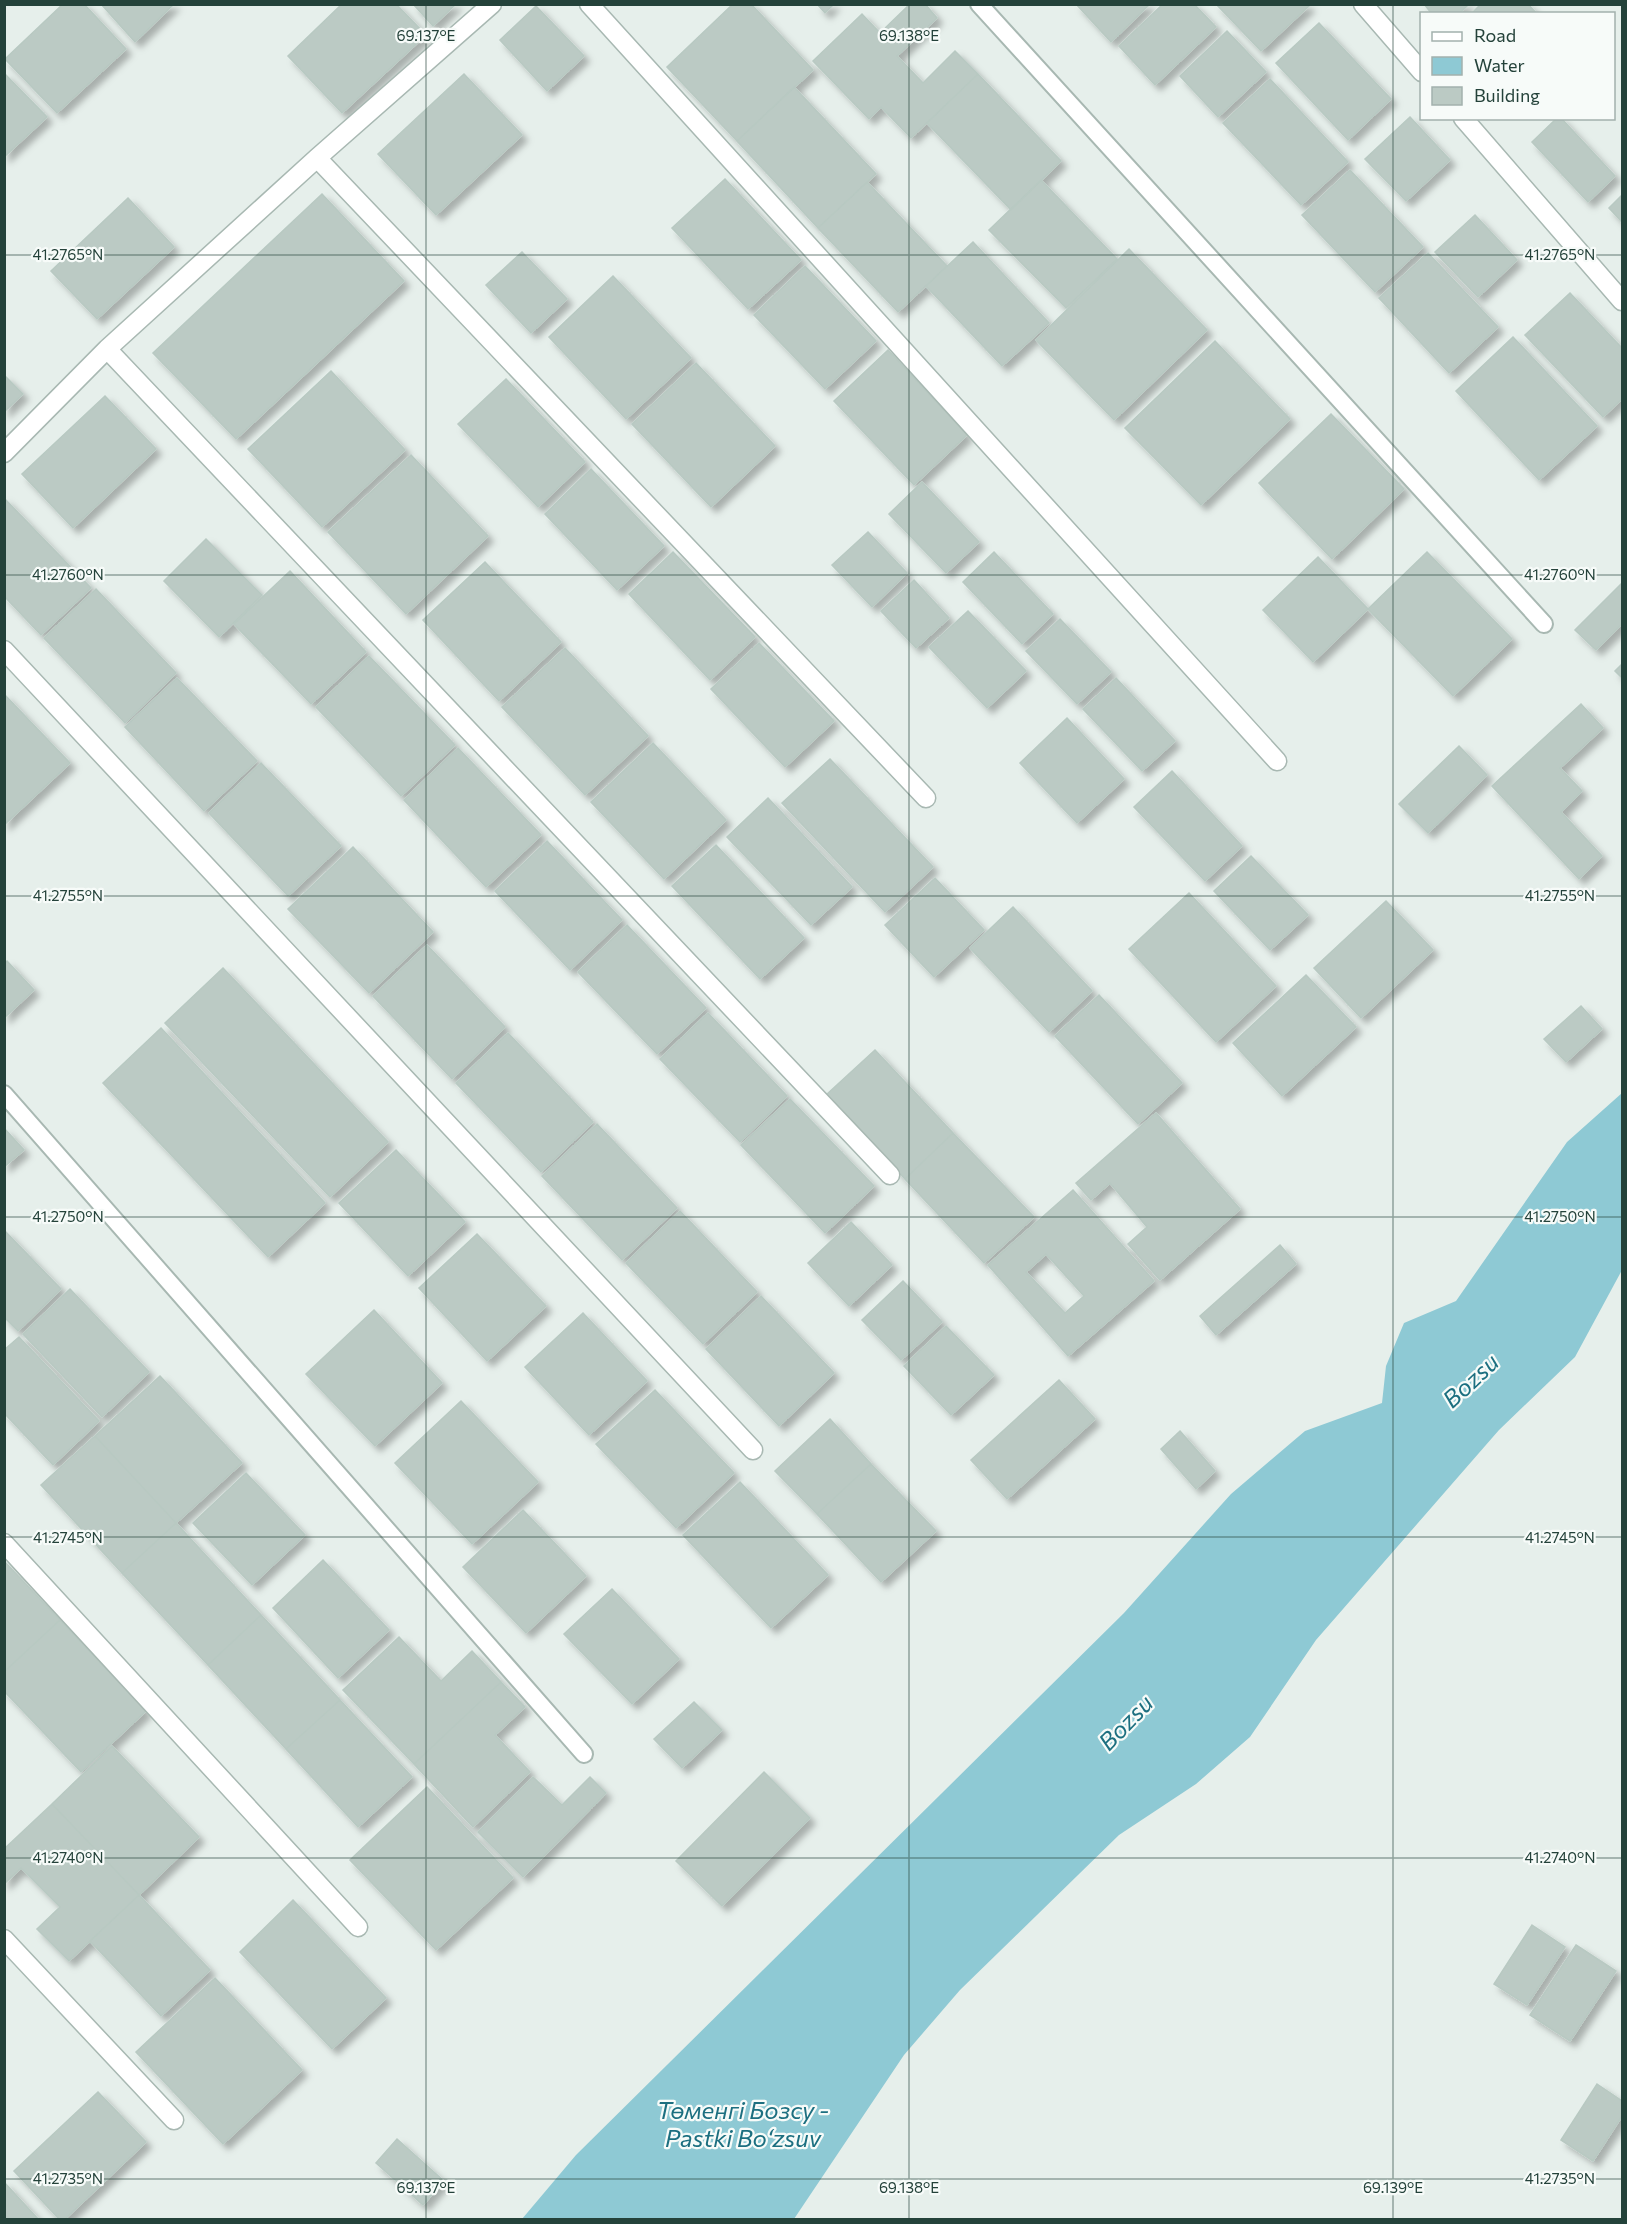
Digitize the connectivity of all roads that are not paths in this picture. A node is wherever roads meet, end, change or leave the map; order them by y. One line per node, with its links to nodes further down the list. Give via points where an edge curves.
1 (492, 4): 7 (street)
2 (589, 4): 13 (street)
3 (979, 4): 11 (lane)
4 (1363, 4): 5 (street)
5 (1420, 70)
6 (1464, 120): 8 (street)
7 (317, 158): 9 (street); 14 (street)
8 (1623, 302)
9 (107, 350): 10 (street); 16 (street)
10 (4, 453)
11 (1544, 624)
12 (4, 650): 17 (street)
13 (1277, 761)
14 (926, 798)
15 (4, 1094): 19 (lane)
16 (890, 1175)
17 (753, 1450)
18 (4, 1543): 20 (street)
19 (584, 1754)
20 (358, 1927)
21 (4, 1939): 22 (street)
22 (174, 2120)

